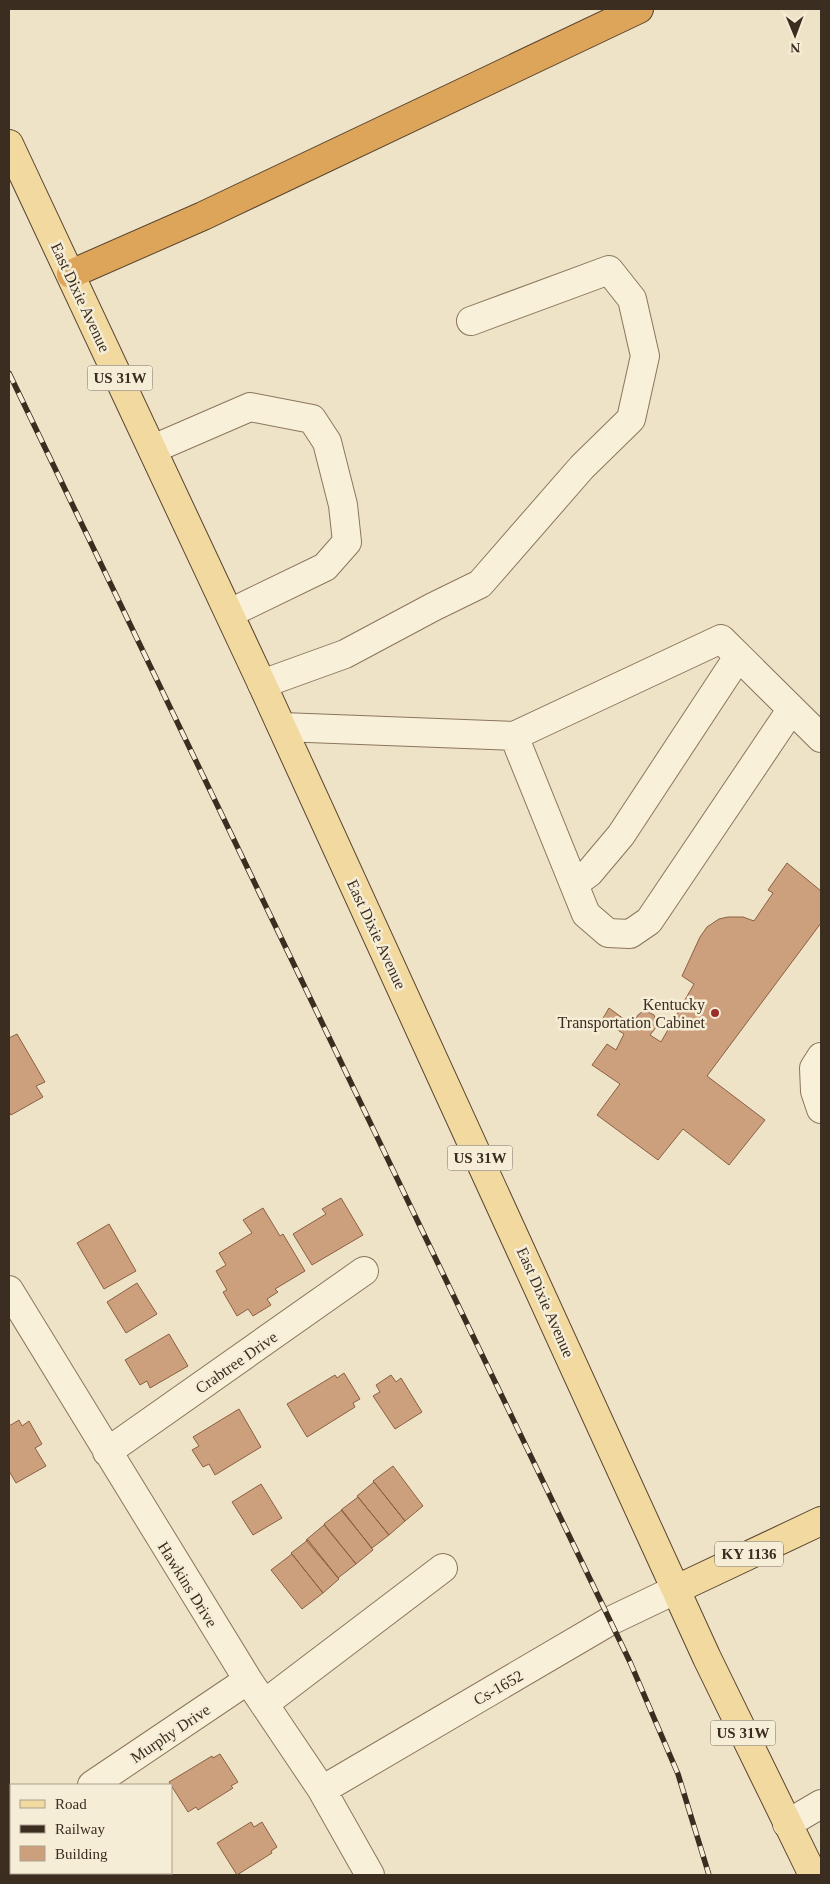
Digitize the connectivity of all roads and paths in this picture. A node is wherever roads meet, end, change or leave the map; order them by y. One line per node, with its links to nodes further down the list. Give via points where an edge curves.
1 (639, 9): 3 (highway, via 202,216)
2 (9, 144): 3 (main road, East Dixie Avenue / US 31W)
3 (71, 274): 5 (main road, East Dixie Avenue / US 31W)
4 (471, 321): 8 (street, via 609,270 632,299 645,356 631,419 582,467 480,584 344,654)
5 (153, 450): 6 (main road, East Dixie Avenue / US 31W); 6 (street, via 250,406 312,419 327,442 343,505 347,542 326,567)
6 (230, 613): 8 (main road, US 31W)
7 (738, 657): 9 (street); 11 (street, via 721,639); 13 (street, via 621,835 589,873)
8 (262, 684): 10 (main road, US 31W)
9 (791, 710): 12 (street); 13 (street, via 650,921 630,934 608,933 586,914)
10 (282, 727): 11 (street); 21 (main road, East Dixie Avenue / US 31W)
11 (514, 736): 13 (street)
12 (821, 738)
13 (574, 884)
14 (821, 1057): 15 (street, via 814,1068 815,1091)
15 (821, 1109)
16 (364, 1271): 18 (street, Crabtree Drive)
17 (9, 1290): 18 (street, Hawkins Drive)
18 (107, 1452): 22 (street, Hawkins Drive)
19 (821, 1521): 21 (main road, KY 1136)
20 (443, 1568): 23 (street)
21 (677, 1589): 25 (street, Cs-1652, via 610,1621); 27 (main road, East Dixie Avenue / US 31W)
22 (248, 1680): 23 (street, Hawkins Drive); 24 (street, Murphy Drive)
23 (264, 1704): 25 (street, Hawkins Drive)
24 (93, 1784)
25 (322, 1790): 28 (street, Hawkins Drive)
26 (821, 1804): 27 (street)
27 (787, 1824): 29 (main road, East Dixie Avenue / US 31W)
28 (370, 1875)
29 (813, 1875)

